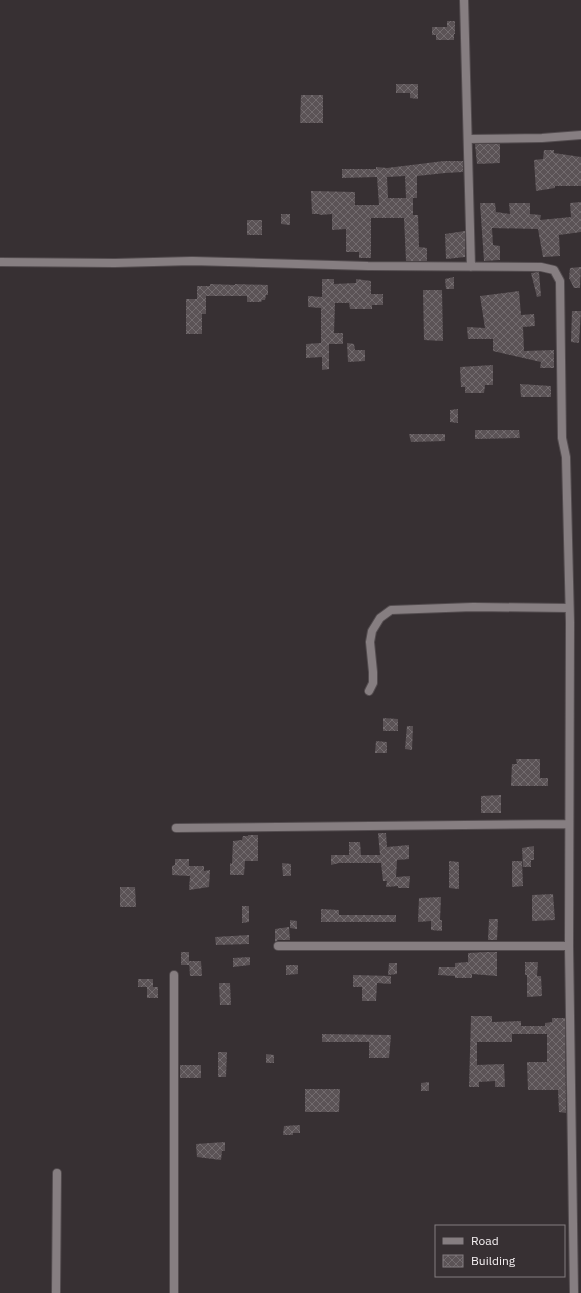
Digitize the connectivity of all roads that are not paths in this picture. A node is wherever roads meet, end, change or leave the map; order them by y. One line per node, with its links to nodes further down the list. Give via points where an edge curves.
1 (464, 0): 3 (street)
2 (581, 135): 3 (street)
3 (468, 139): 5 (street)
4 (0, 262): 5 (street, via 192,261)
5 (471, 267): 6 (street, via 541,267 554,270 560,281 562,438 566,457)
6 (569, 608): 7 (street, via 473,607 391,610 380,618 372,631 370,642 373,683); 8 (street)
7 (369, 691)
8 (569, 824): 9 (street); 11 (street)
9 (176, 828)
10 (278, 946): 11 (street)
11 (569, 946): 16 (street)
12 (174, 975): 15 (street)
13 (57, 1173): 14 (street)
14 (56, 1293)
15 (174, 1293)
16 (574, 1293)

